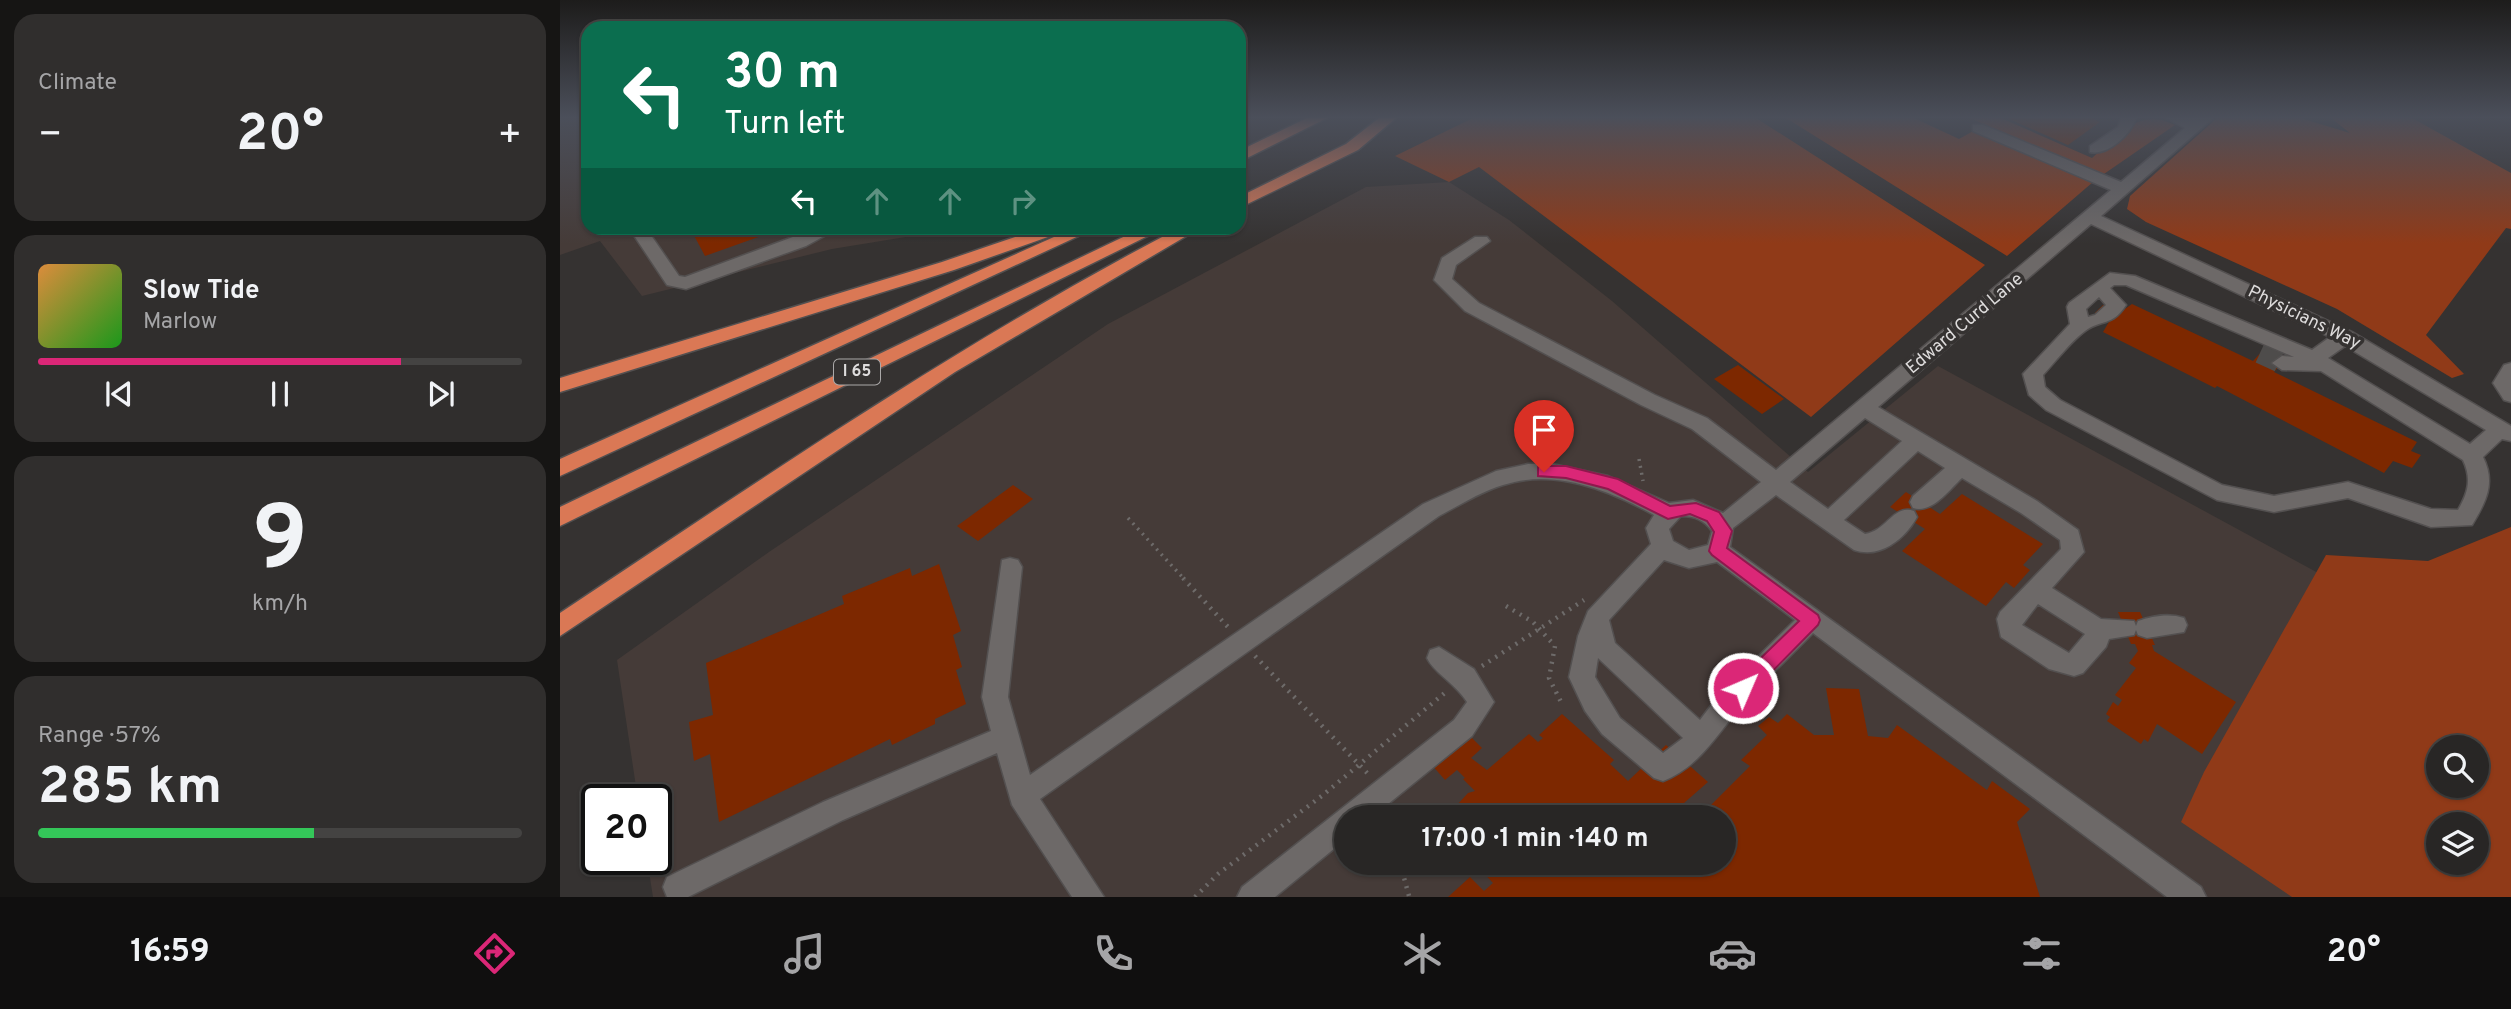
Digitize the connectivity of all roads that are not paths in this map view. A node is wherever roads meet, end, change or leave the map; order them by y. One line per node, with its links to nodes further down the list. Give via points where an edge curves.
1 (1295, 160): 5 (highway)
2 (1325, 160): 7 (highway)
3 (2053, 160): 6 (street)
4 (2159, 160): 6 (street, Edward Curd Lane)
5 (1246, 184)
6 (2124, 190): 8 (street, Edward Curd Lane)
7 (1246, 199)
8 (2089, 217): 17 (street, Physicians Way); 24 (street, Edward Curd Lane)
9 (641, 235): 10 (street, via 673,281 686,283)
10 (815, 235)
11 (1036, 235): 22 (highway)
12 (1072, 235): 29 (highway, I 65)
13 (1141, 235): 32 (highway, I 65)
14 (1178, 235): 41 (highway, via 1082,286 961,360)
15 (1481, 241): 30 (street, via 1448,262 1443,280 1472,307 1709,427)
16 (2250, 332): 18 (street, via 2249,340); 19 (street); 27 (street, via 2129,280 2110,279 2076,307 2080,325 2033,374 2036,390 2053,405 2217,492 2274,504 2348,490 2431,518 2464,519 2479,494 2480,470)
17 (2345, 336): 19 (street); 25 (street, Physicians Way)
18 (2260, 353)
19 (2321, 361): 20 (street, via 2309,366); 27 (street)
20 (2282, 363)
21 (2511, 370): 23 (street, via 2503,383)
22 (560, 385)
23 (2511, 395)
24 (1865, 408): 26 (street); 30 (street, Edward Curd Lane)
25 (2506, 432): 27 (street)
26 (1916, 440): 28 (street); 33 (street)
27 (2471, 455)
28 (1961, 467): 33 (street, via 1884,540 1862,544); 37 (street, via 2070,536 2073,552)
29 (560, 468)
30 (1775, 483): 33 (street); 34 (street, Edward Curd Lane)
31 (1668, 513): 34 (street, via 1690,508 1703,511); 35 (street, via 1657,528); 46 (street, via 1612,484 1566,472 1522,472 1480,484 1431,510)
32 (560, 517)
33 (1829, 521)
34 (1719, 538): 35 (street, via 1698,560 1673,555); 39 (street)
35 (1663, 547): 38 (street)
36 (1010, 567): 44 (street, via 995,697)
37 (2036, 590): 42 (street); 42 (street, via 2009,619 2010,630 2058,661 2074,665 2097,640)
38 (1597, 618): 45 (street, via 1604,648); 45 (street, via 1583,677 1611,726 1663,769)
39 (1811, 620): 45 (street, via 1728,703); 50 (street)
40 (2175, 625): 42 (street)
41 (560, 626)
42 (2097, 629)
43 (1440, 658): 47 (street, via 1465,677 1481,702 1463,728)
44 (1006, 737): 46 (street); 49 (street, via 822,816)
45 (1702, 739)
46 (1022, 796): 51 (street)
47 (1366, 805)
48 (1334, 831): 52 (street)
49 (677, 887)
50 (2180, 894)
51 (1089, 897)
52 (1252, 897)

